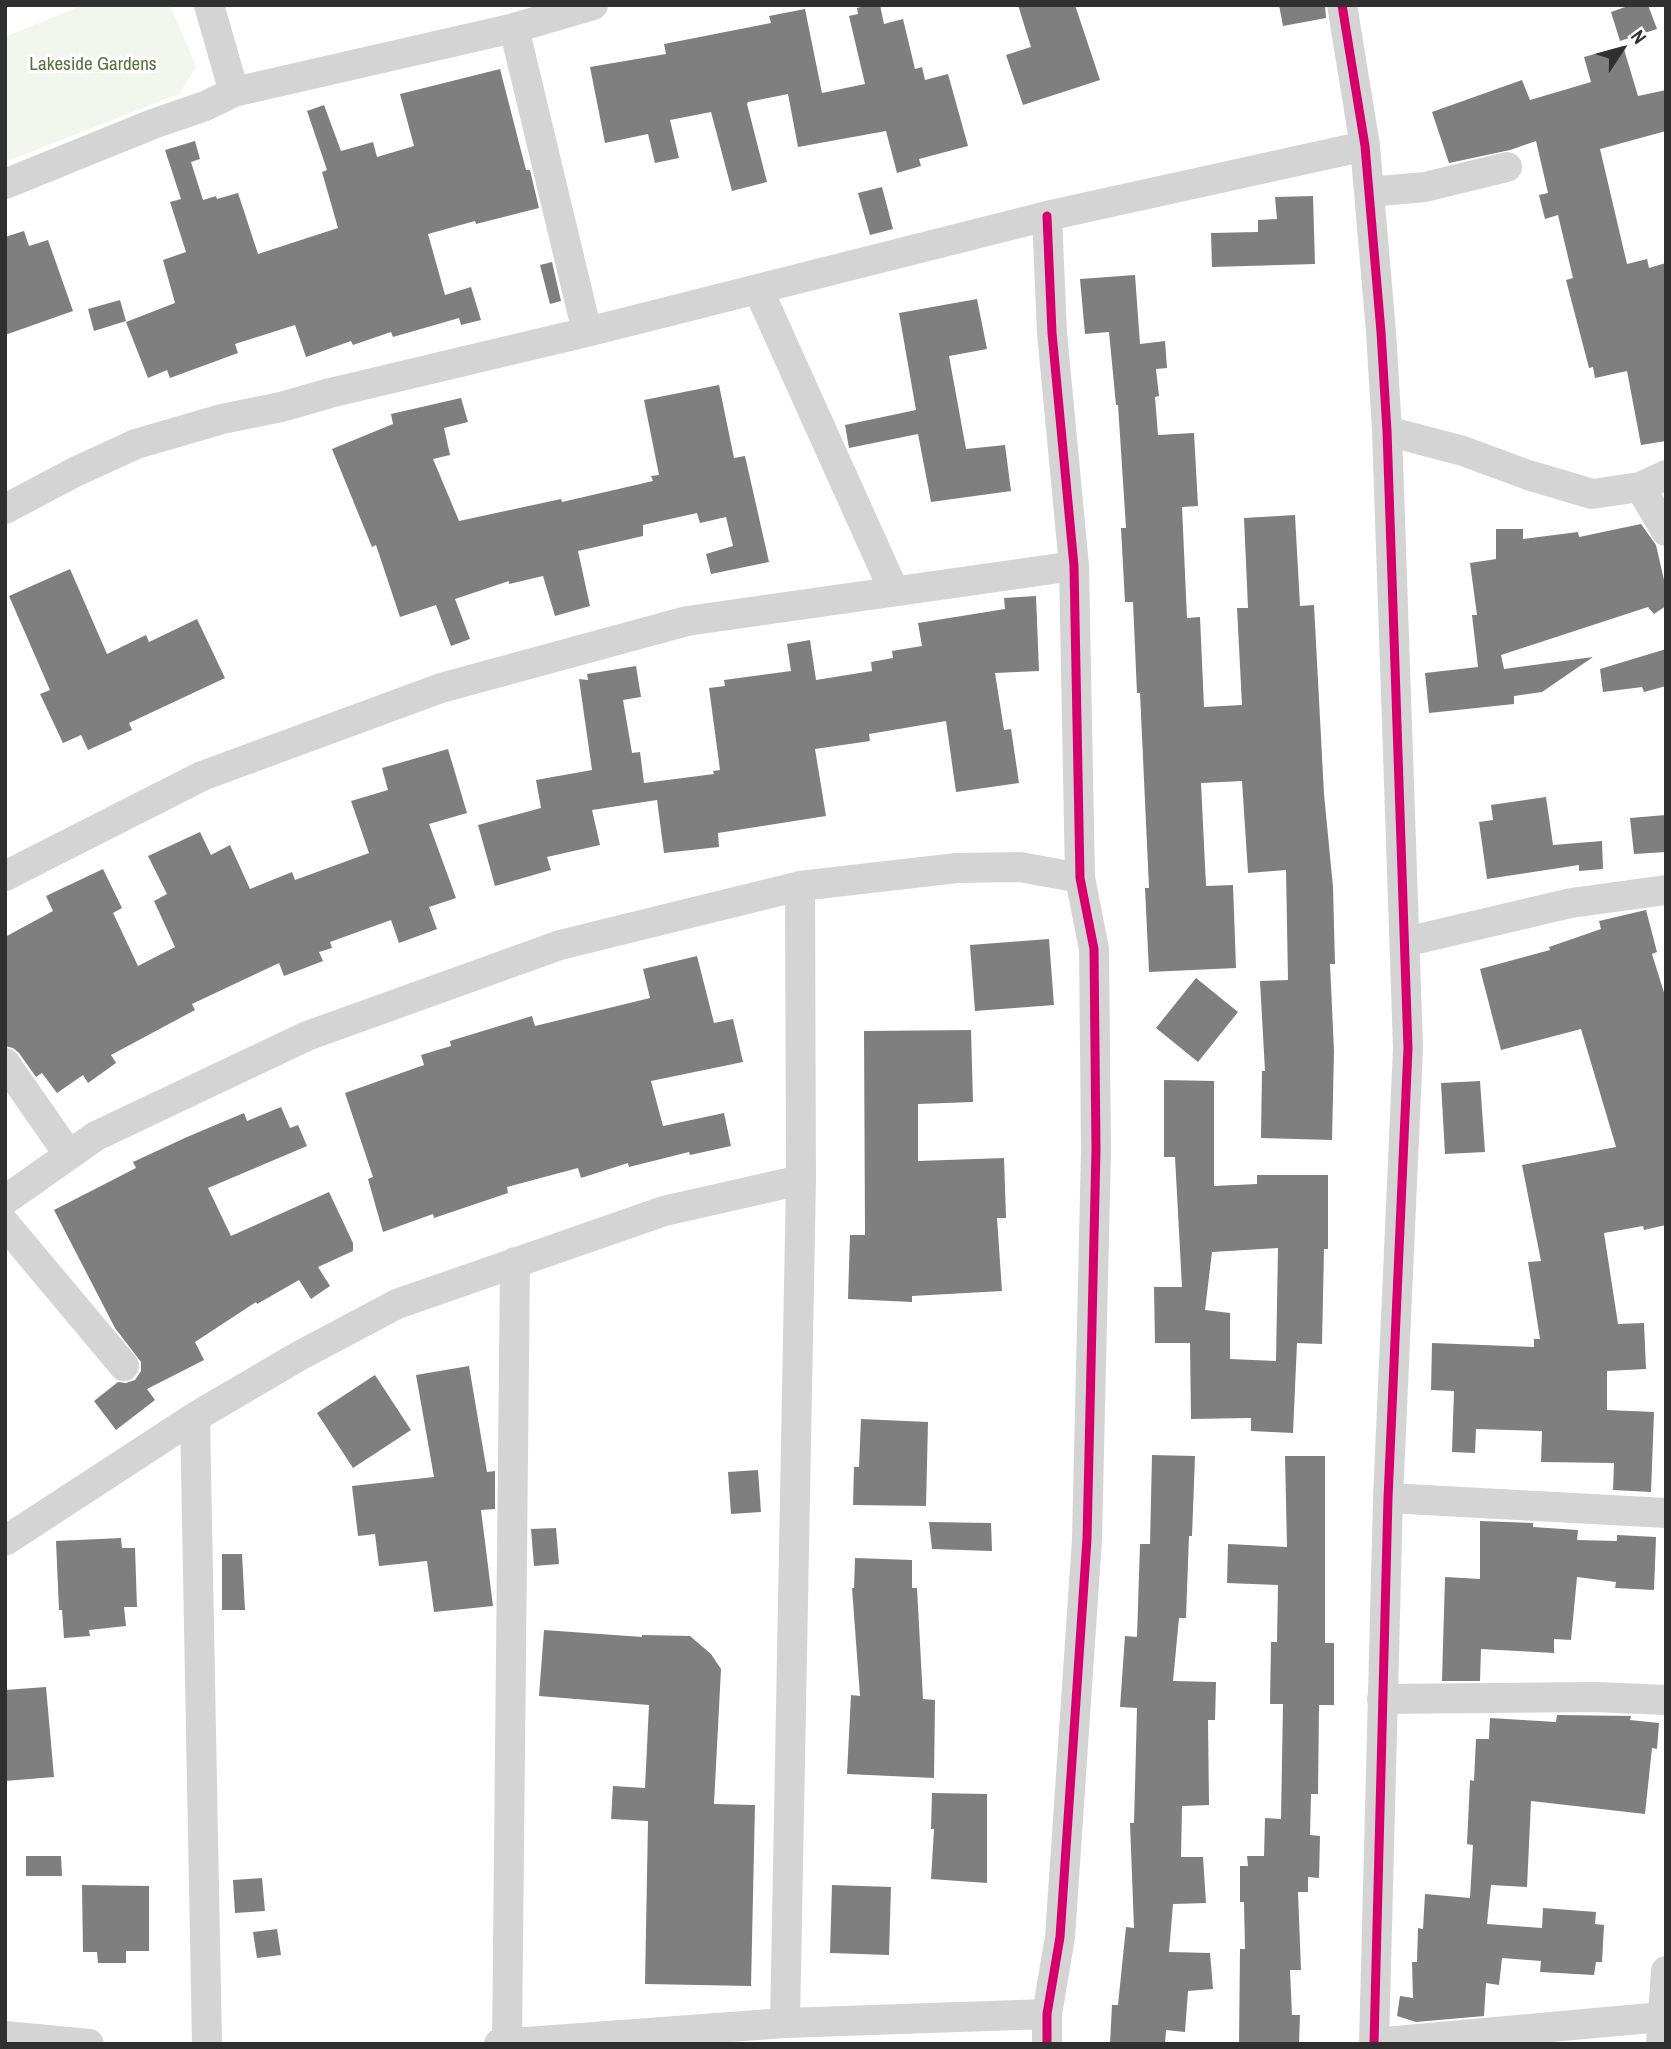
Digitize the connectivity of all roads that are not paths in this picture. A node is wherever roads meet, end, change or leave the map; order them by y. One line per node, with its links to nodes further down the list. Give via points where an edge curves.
1 (209, 5): 5 (street)
2 (593, 5): 4 (street)
3 (1342, 5): 6 (street)
4 (514, 28): 5 (street); 12 (street)
5 (234, 92): 8 (street)
6 (1365, 146): 9 (street); 10 (street)
7 (1507, 167): 9 (street, via 1425,187)
8 (5, 184)
9 (1368, 192): 13 (street)
10 (1047, 216): 11 (street); 17 (street, via 1052,333)
11 (758, 289): 12 (street); 18 (street)
12 (587, 332): 15 (street, via 222,419 136,444)
13 (1387, 431): 14 (street, via 1592,494); 23 (street)
14 (1653, 481): 16 (street)
15 (5, 509)
16 (1666, 531)
17 (1074, 566): 18 (street); 20 (street)
18 (894, 591): 19 (street, via 687,621 442,688 202,776)
19 (5, 876)
20 (1080, 878): 21 (street, via 1020,867 957,868); 38 (street, via 1094,948 1096,1150 1087,1539 1060,1937)
21 (800, 886): 25 (street, via 560,945 307,1036 96,1136); 26 (street)
22 (1666, 890): 23 (street, via 1571,903)
23 (1405, 942): 32 (street, via 1408,1048)
24 (5, 1063): 25 (street)
25 (69, 1155): 27 (street)
26 (801, 1180): 29 (street, via 664,1211); 39 (street)
27 (5, 1199)
28 (5, 1224): 30 (street)
29 (515, 1262): 31 (street, via 397,1304); 46 (street)
30 (124, 1366)
31 (195, 1418): 34 (street); 44 (street)
32 (1388, 1498): 33 (street); 35 (street)
33 (1666, 1513)
34 (5, 1541)
35 (1382, 1699): 36 (street); 42 (street)
36 (1666, 1700)
37 (1666, 1971): 40 (street)
38 (1047, 2014): 39 (street); 47 (street)
39 (785, 2024): 46 (street)
40 (1661, 2030): 42 (street)
41 (5, 2036): 43 (street)
42 (1374, 2043)
43 (89, 2044)
44 (207, 2044)
45 (499, 2044): 46 (street)
46 (507, 2044)
47 (1047, 2044)

